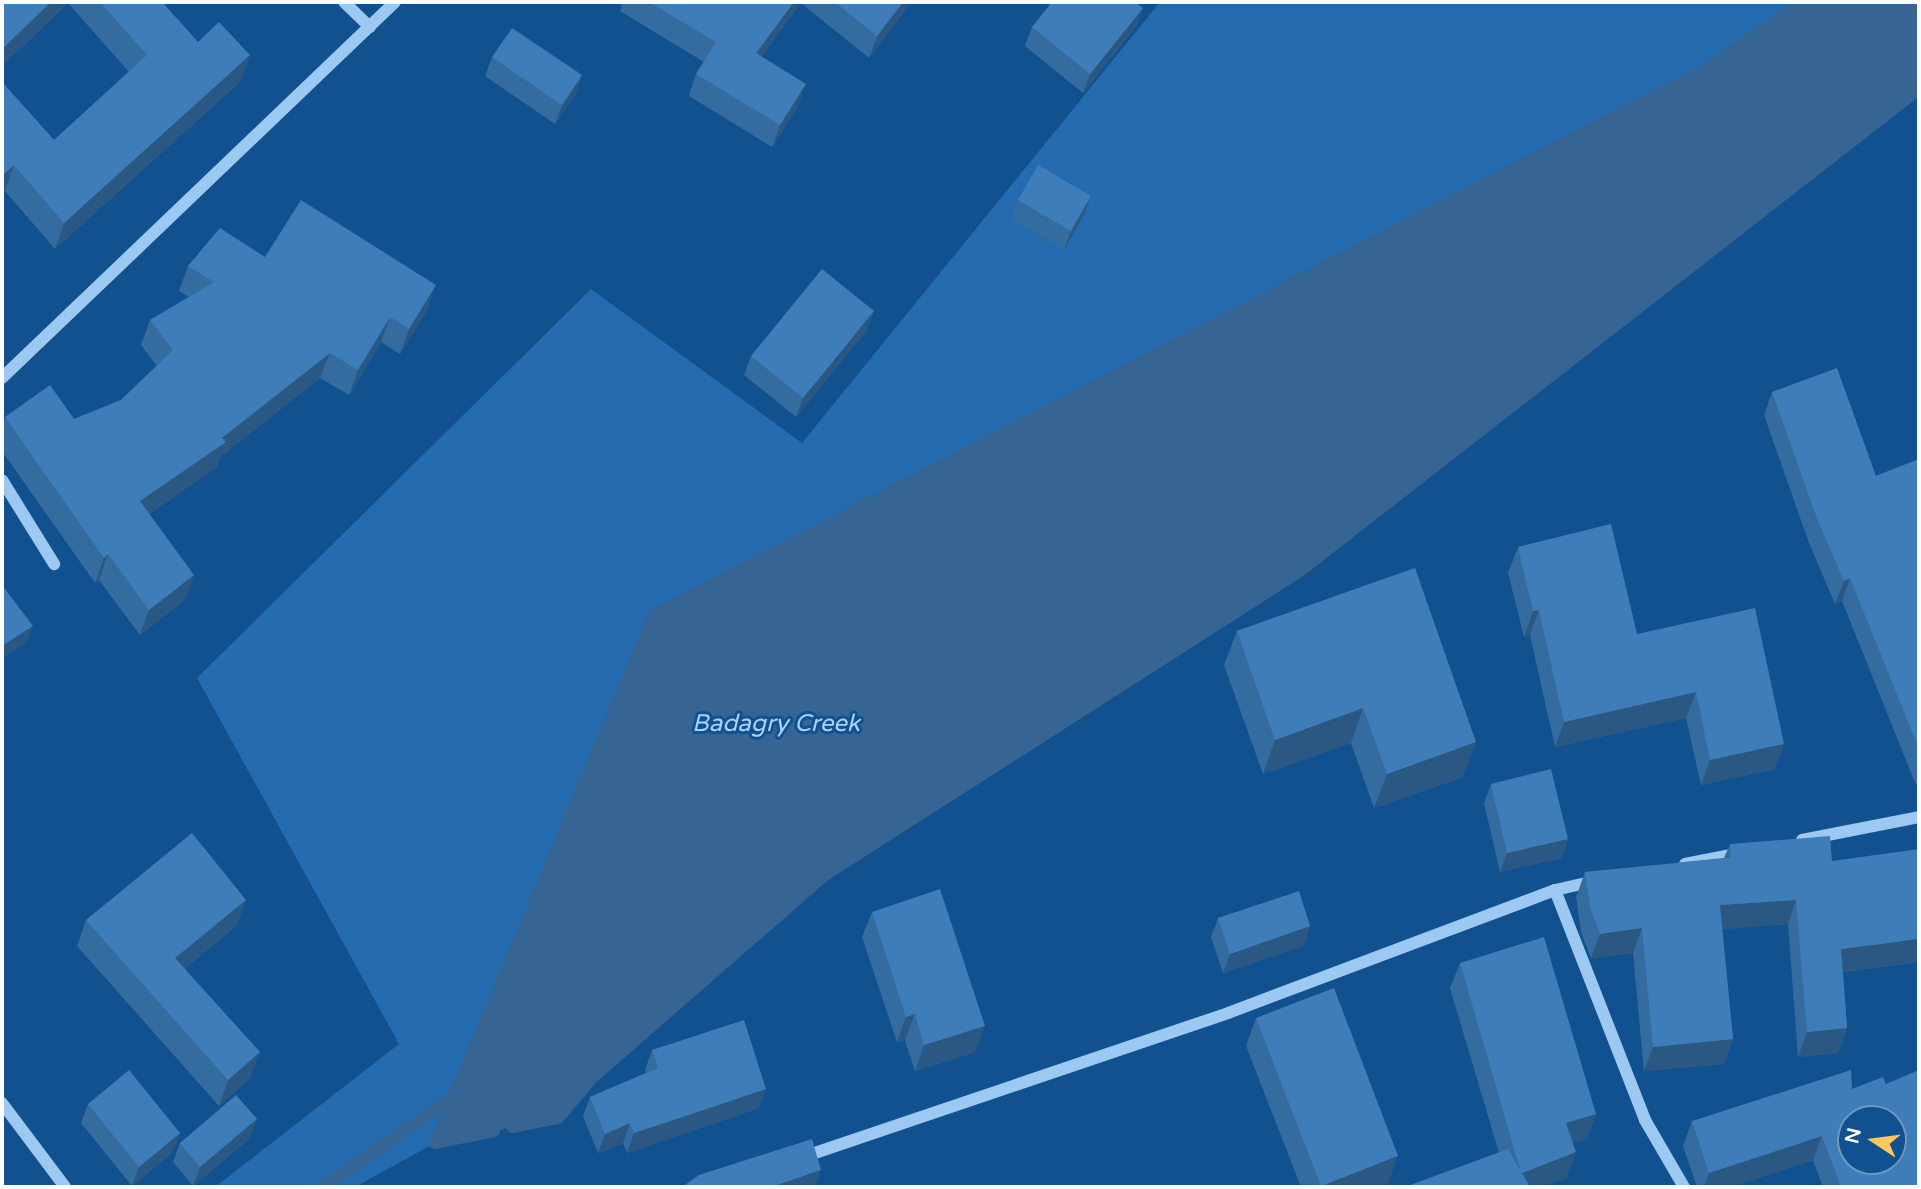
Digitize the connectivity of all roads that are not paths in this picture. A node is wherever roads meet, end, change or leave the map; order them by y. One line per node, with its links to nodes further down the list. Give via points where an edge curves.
1 (344, 2): 3 (street)
2 (395, 2): 3 (street)
3 (370, 27): 4 (street)
4 (2, 378)
5 (2, 481): 6 (street)
6 (54, 564)
7 (1919, 817): 8 (street)
8 (1784, 844)
9 (1757, 849): 10 (street)
10 (1676, 866)
11 (1609, 879): 12 (street)
12 (1555, 890): 14 (street, via 1228,1013); 16 (street, via 1645,1120)
13 (2, 1103): 15 (street)
14 (780, 1165)
15 (65, 1187)
16 (1684, 1187)

